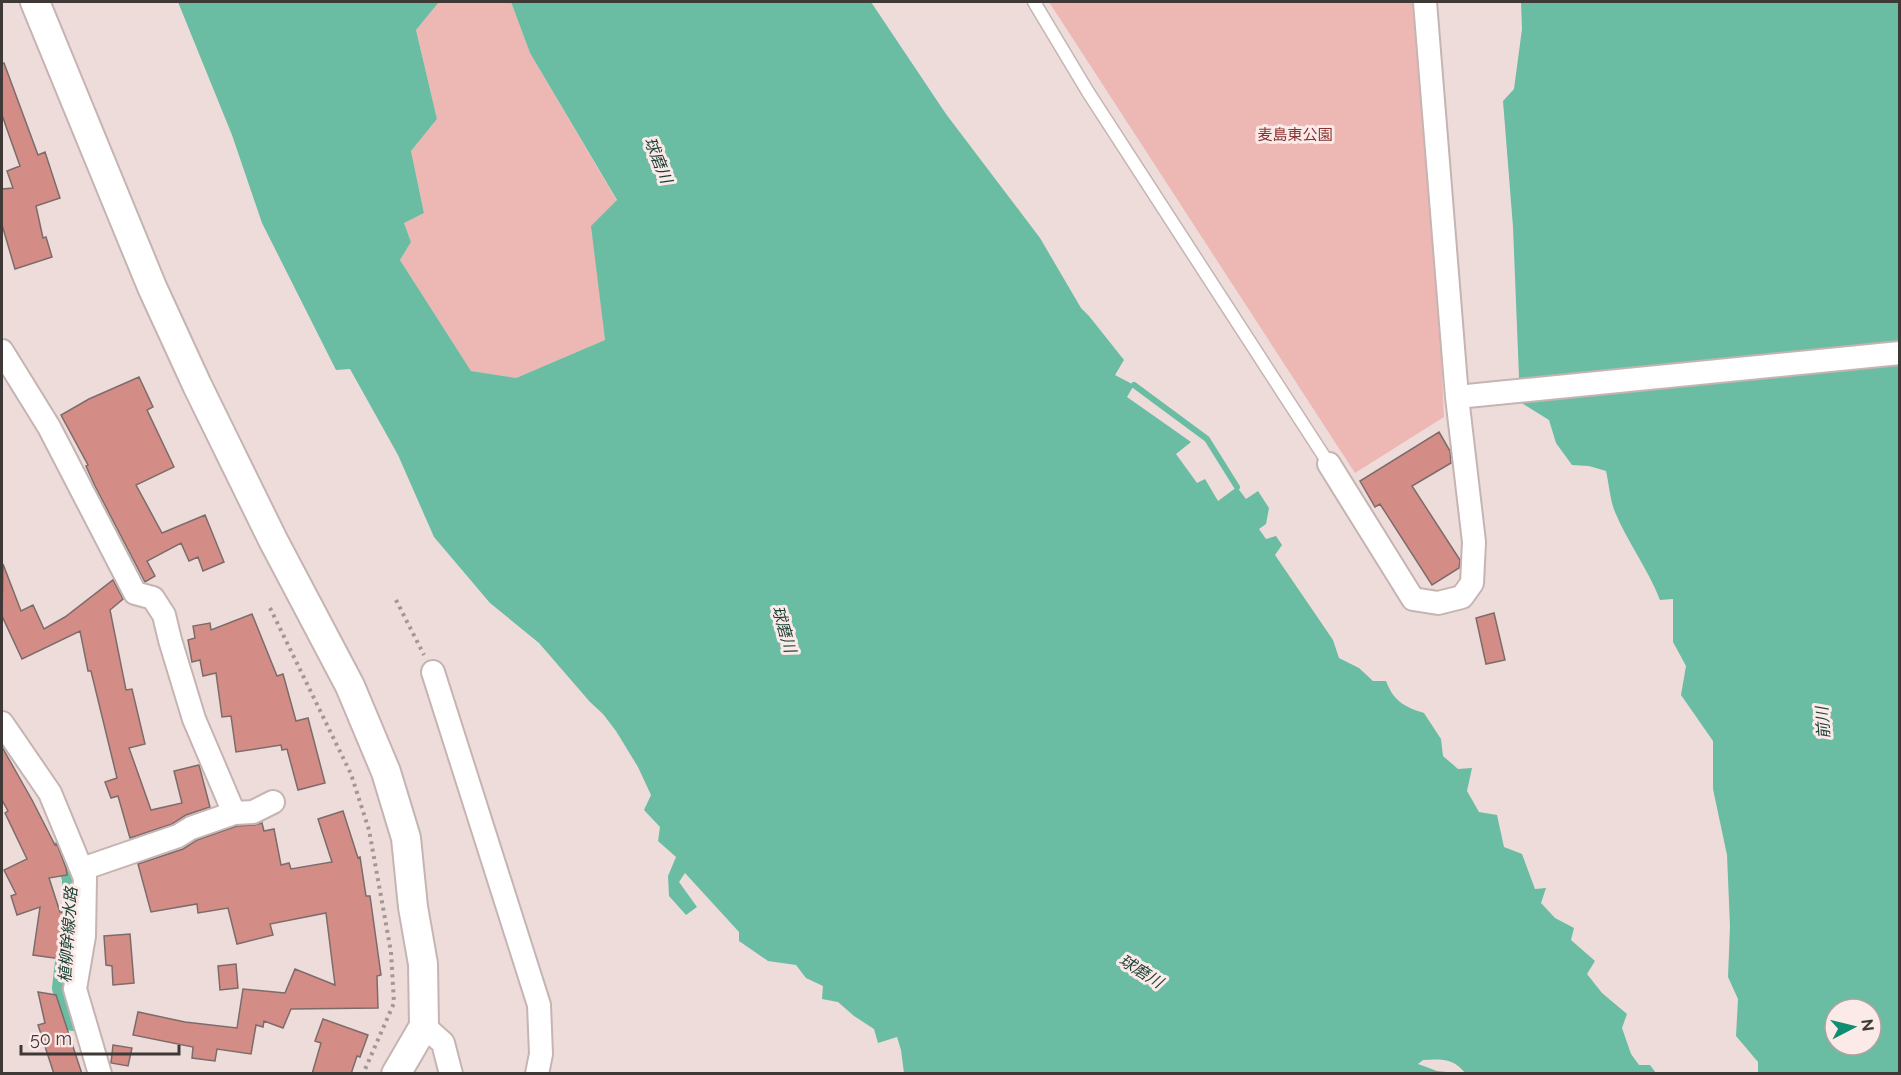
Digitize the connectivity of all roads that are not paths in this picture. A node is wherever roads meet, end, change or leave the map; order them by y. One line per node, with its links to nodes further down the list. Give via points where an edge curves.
1 (35, 2): 14 (street, via 157,298 273,540 350,686 386,772 406,838 423,964)
2 (1034, 2): 7 (lane)
3 (1425, 2): 6 (street)
4 (2, 351): 12 (street, via 50,427 135,593 153,598 164,615 194,719)
5 (1899, 353): 6 (street)
6 (1457, 397): 7 (street, via 1474,542 1472,583 1462,597 1438,603 1413,599)
7 (1329, 465)
8 (433, 672): 18 (street, via 539,1005 541,1054)
9 (2, 723): 10 (street)
10 (8, 752): 13 (street, via 50,793)
11 (273, 802): 12 (street, via 253,812)
12 (234, 813): 13 (street)
13 (82, 869): 15 (street, via 84,936 75,989)
14 (424, 1026): 16 (street); 17 (street, via 443,1043)
15 (100, 1074)
16 (396, 1074)
17 (451, 1074)
18 (537, 1074)

